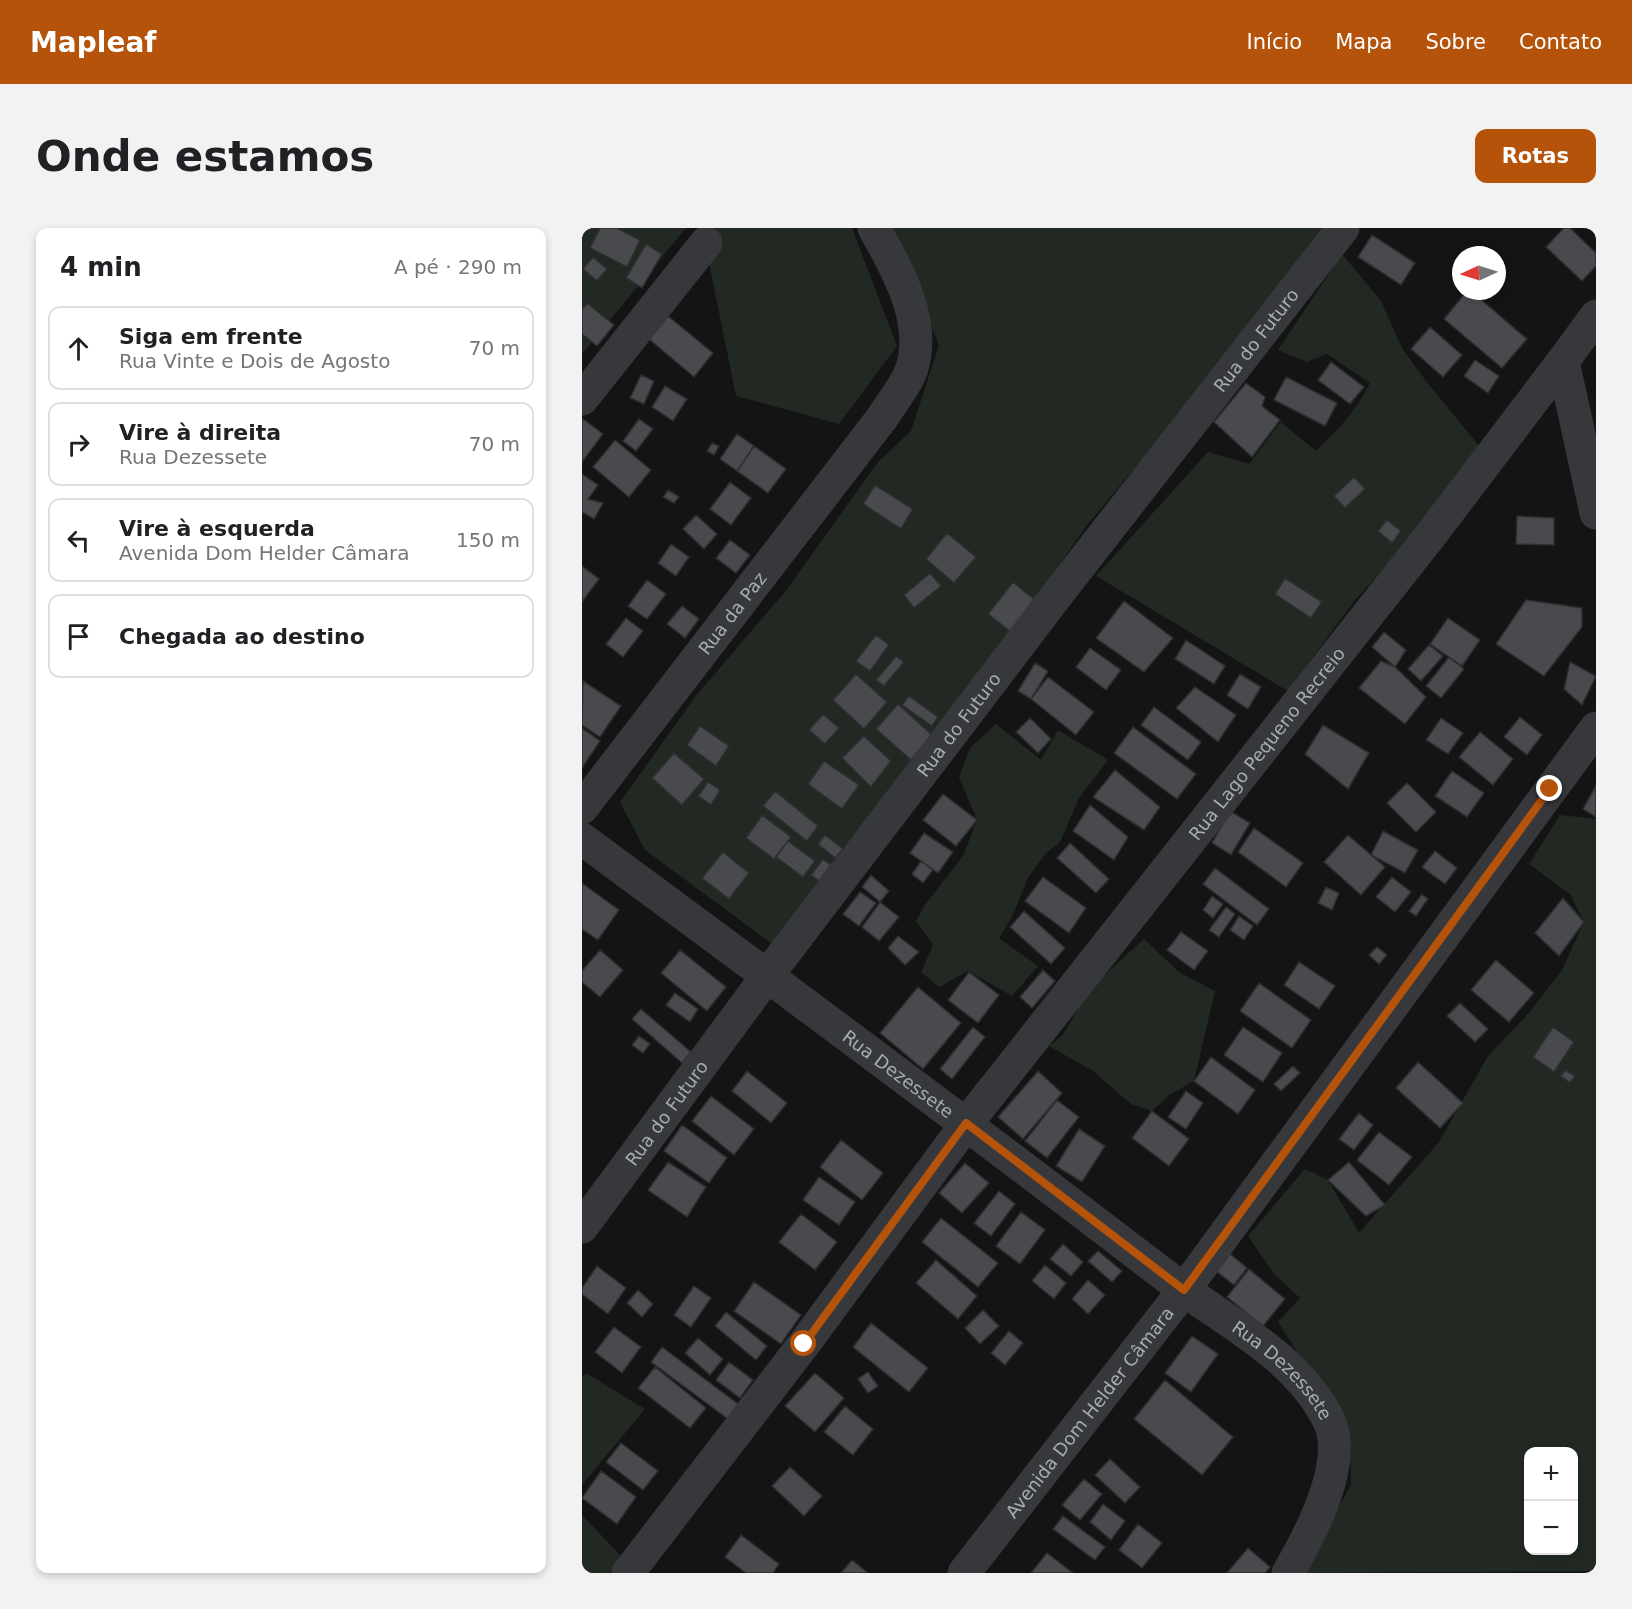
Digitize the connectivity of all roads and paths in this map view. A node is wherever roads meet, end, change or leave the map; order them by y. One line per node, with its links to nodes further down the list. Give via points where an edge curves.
1 (874, 228): 9 (street, Rua da Paz, via 912,308 916,342 911,372 882,418)
2 (1343, 228): 11 (street, Rua do Futuro)
3 (706, 243): 6 (street)
4 (1596, 316): 5 (street, Rua Lago Pequeno Recreio)
5 (1563, 361): 7 (street); 12 (street, Rua Lago Pequeno Recreio, via 1430,536)
6 (582, 399)
7 (1596, 513)
8 (1596, 728): 14 (street, Avenida Dom Helder Câmara)
9 (582, 808)
10 (582, 839): 11 (street, Rua Dezessete)
11 (767, 976): 12 (street, Rua Dezessete); 13 (street, Rua do Futuro)
12 (966, 1123): 14 (street, Rua Dezessete); 15 (street, Rua Lago Pequeno Recreio, via 804,1344)
13 (582, 1227)
14 (1184, 1290): 16 (street, Avenida Dom Helder Câmara); 17 (street, Rua Dezessete, via 1270,1349 1312,1392 1331,1424 1335,1454 1328,1486 1306,1543)
15 (628, 1573)
16 (964, 1573)
17 (1288, 1573)

